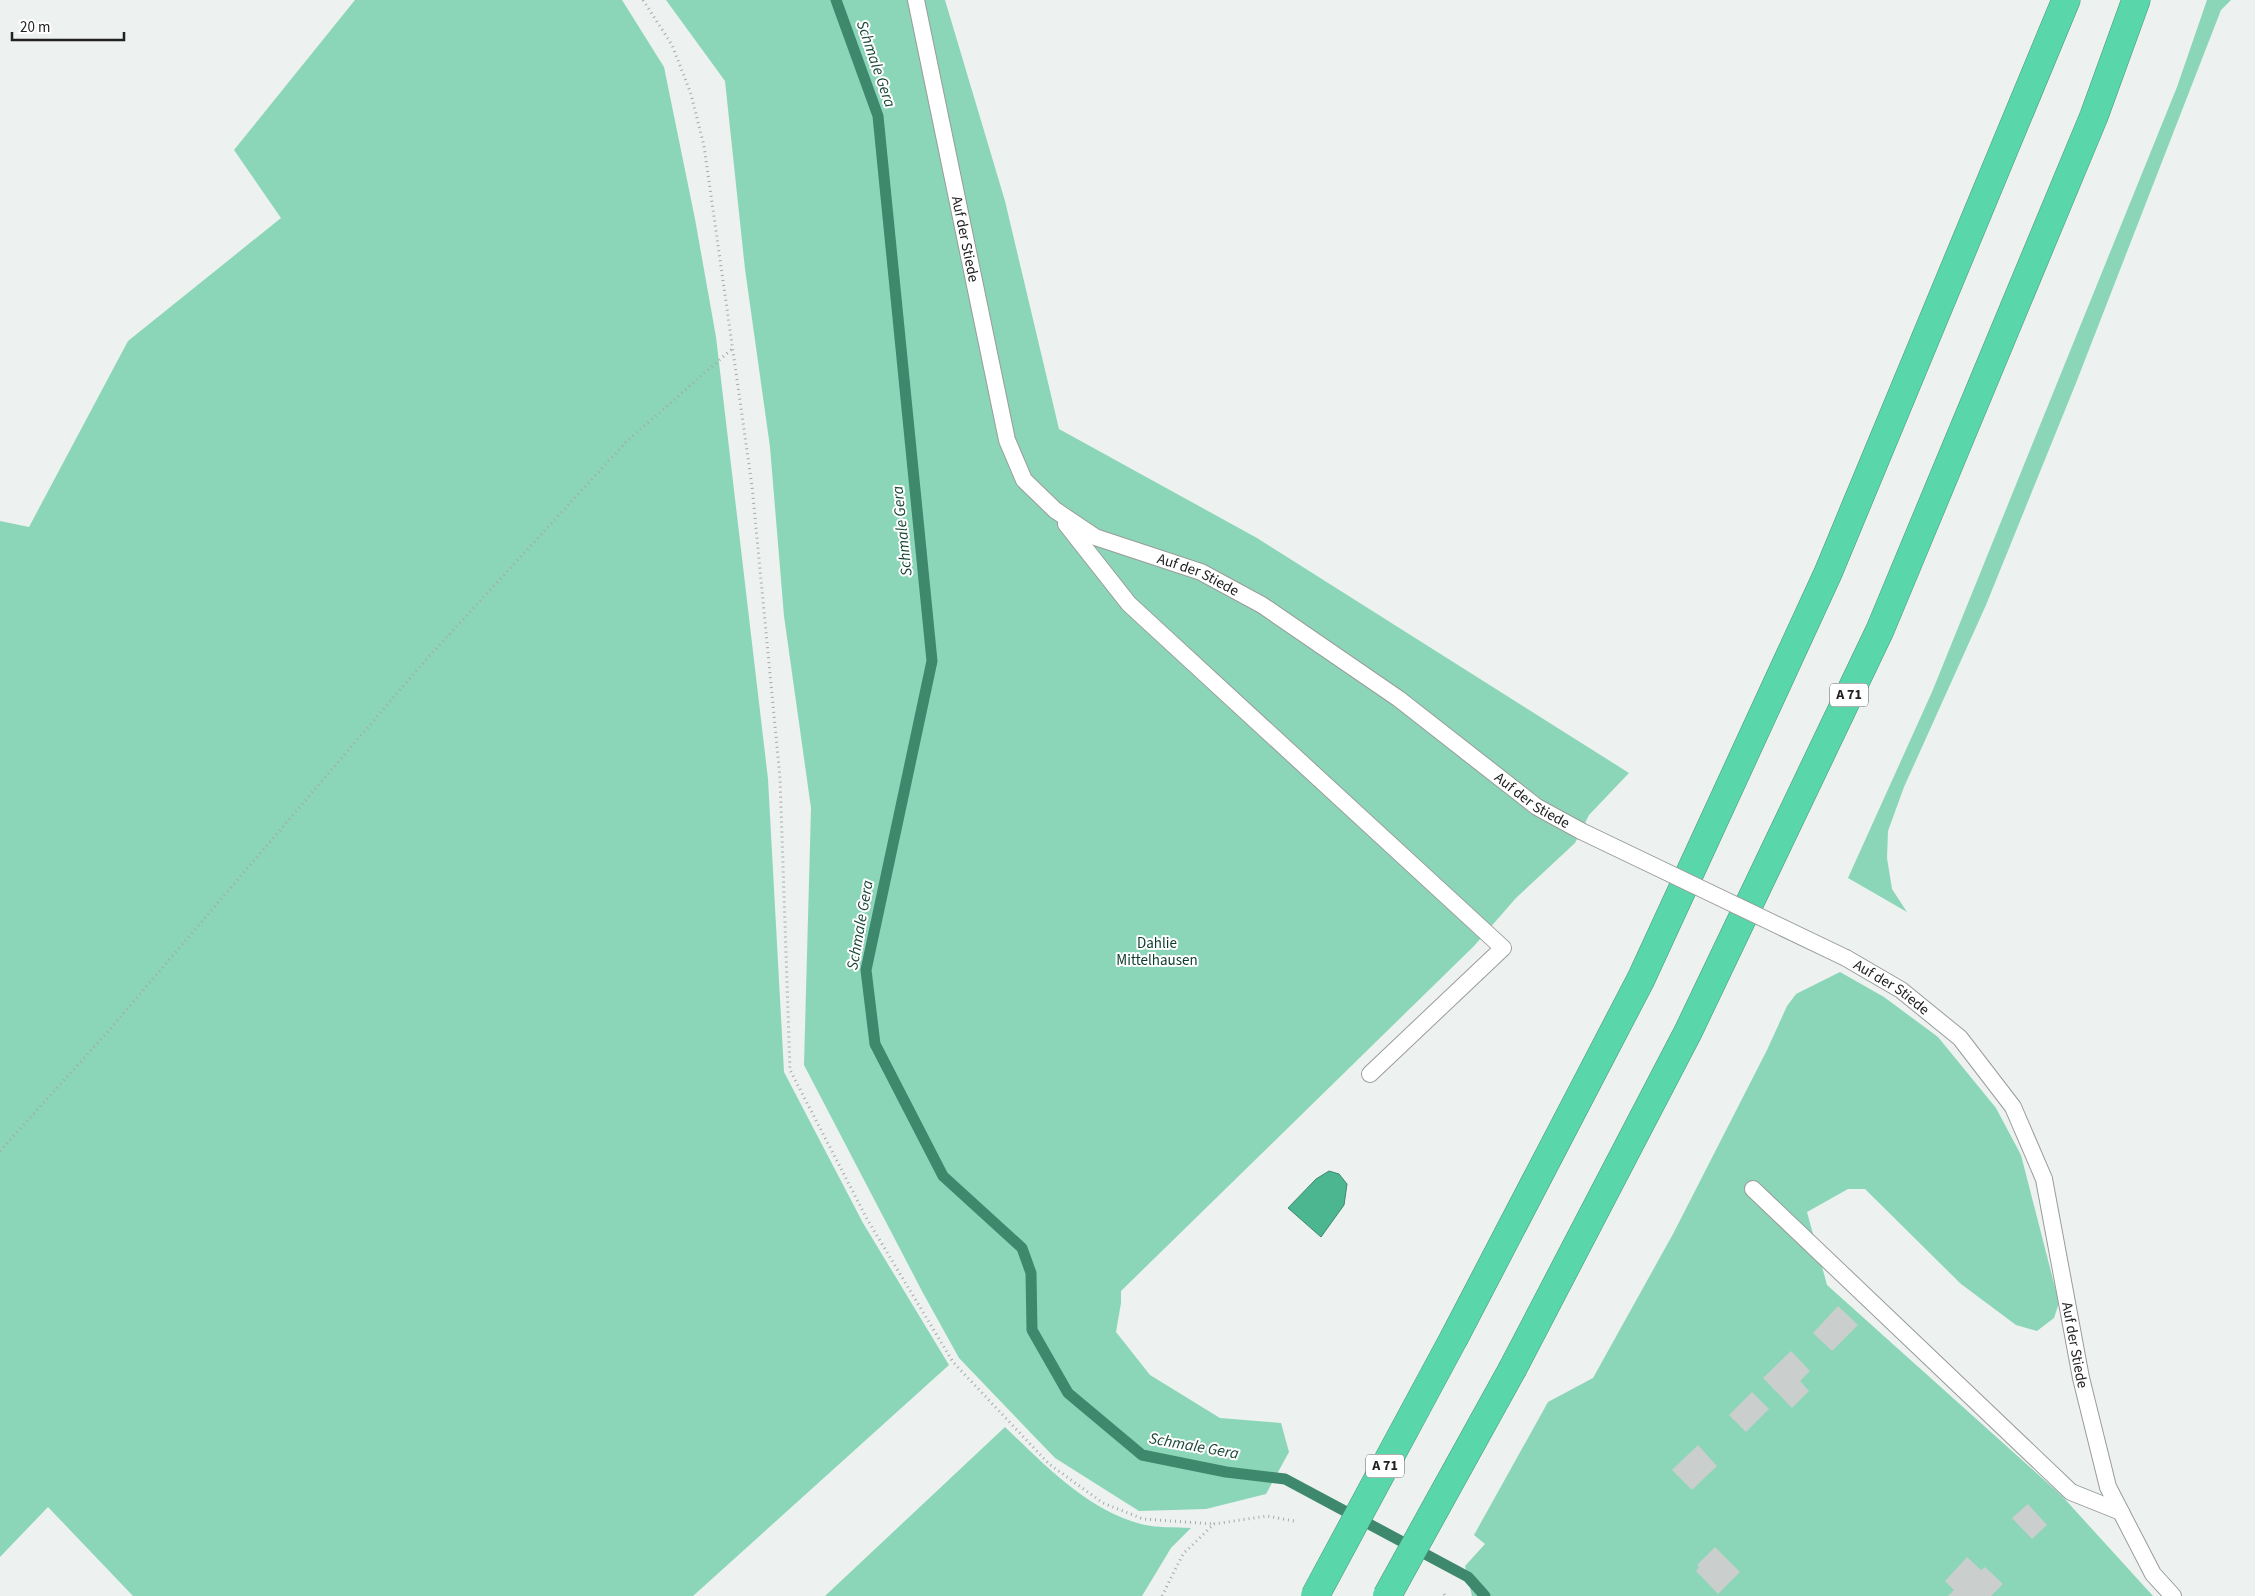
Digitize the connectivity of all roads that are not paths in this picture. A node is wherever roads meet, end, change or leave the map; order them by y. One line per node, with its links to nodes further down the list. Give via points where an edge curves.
1 (916, 0): 4 (lane, Auf der Stiede, via 1007,440 1024,480)
2 (2066, 0): 8 (highway, A 71, bridge, via 1824,582 1641,979)
3 (2136, 0): 9 (highway, A 71, bridge, via 2094,116 1880,630 1688,1032 1513,1368)
4 (1055, 510): 5 (lane, via 1129,604 1503,948); 7 (lane, Auf der Stiede, bridge, via 1095,537 1201,572 1262,605 1399,699 1538,807 1581,831 1846,958 1901,990 1960,1038 2013,1107 2044,1179 2081,1378 2108,1487)
5 (1370, 1074)
6 (1753, 1189): 7 (lane, via 2071,1492)
7 (2120, 1512): 10 (lane, Auf der Stiede, via 2153,1574)
8 (1315, 1596)
9 (1387, 1596)
10 (2173, 1596)

